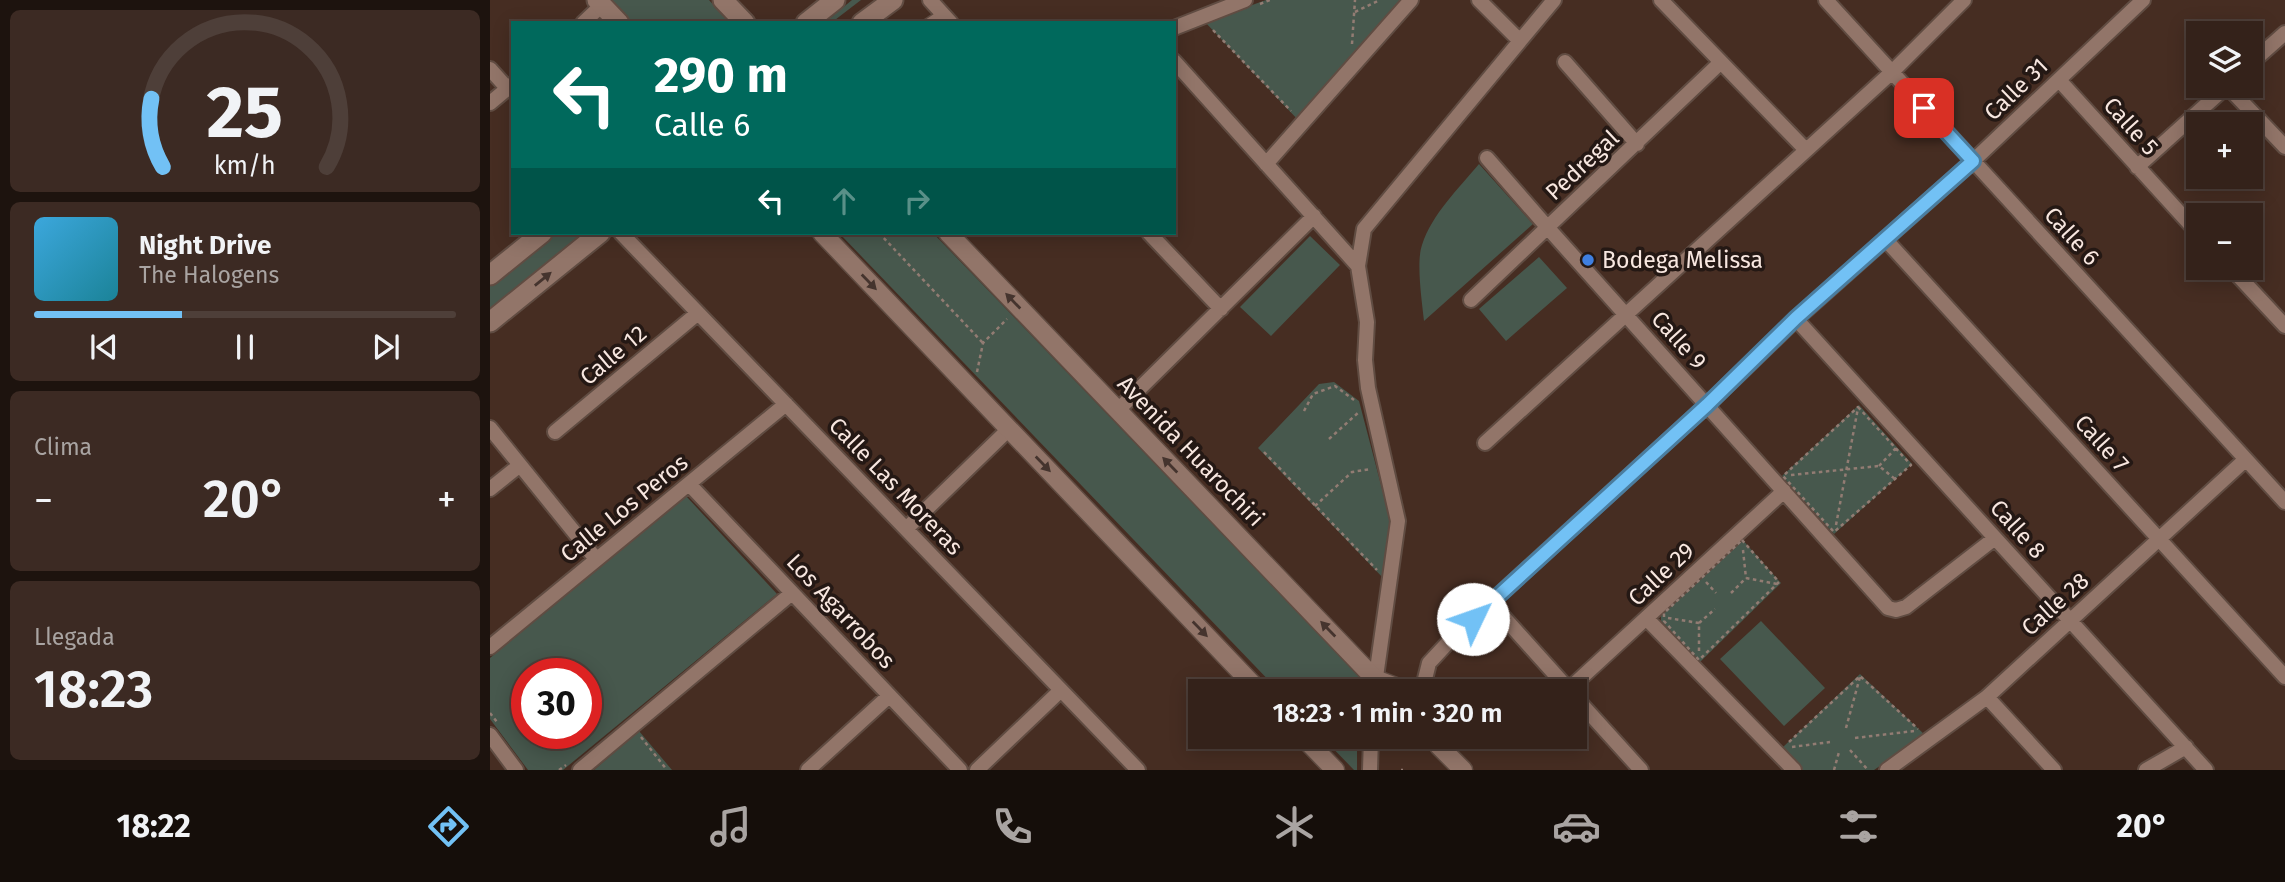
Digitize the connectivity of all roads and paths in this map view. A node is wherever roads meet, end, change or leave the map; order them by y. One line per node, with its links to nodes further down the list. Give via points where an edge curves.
1 (723, 0): 23 (main road)
2 (835, 0): 24 (main road)
3 (892, 0): 25 (main road)
4 (930, 0): 20 (street)
5 (1270, 0): 15 (path)
6 (1355, 0): 19 (path)
7 (1367, 0): 18 (path)
8 (1380, 0): 18 (path)
9 (1411, 0): 48 (street)
10 (1479, 0): 29 (street)
11 (1554, 0): 29 (street)
12 (1661, 0): 33 (street)
13 (1826, 0): 36 (street, Calle 6)
14 (1964, 0): 36 (street)
15 (1252, 2): 27 (street)
16 (600, 3): 21 (street); 22 (main road)
17 (2133, 3): 37 (street, Calle 31)
18 (1373, 4): 19 (path)
19 (1354, 12): 30 (path)
20 (947, 18)
21 (585, 21)
22 (617, 21)
23 (743, 21)
24 (809, 21)
25 (869, 21)
26 (1207, 23): 42 (path)
27 (1176, 27)
28 (2285, 33): 31 (street)
29 (1520, 41): 61 (street, via 1364,229)
30 (1351, 49)
31 (2263, 52)
32 (1565, 62): 43 (street)
33 (1721, 62): 43 (street, Pedregal); 45 (street)
34 (1176, 63): 48 (street)
35 (490, 69): 38 (street)
36 (1892, 72): 45 (street); 47 (street, Calle 6)
37 (2059, 80): 47 (street, Calle 31); 49 (street, Calle 5)
38 (510, 86): 41 (street)
39 (2214, 98): 49 (street)
40 (2238, 98): 44 (street)
41 (490, 103)
42 (1290, 111)
43 (1637, 144): 52 (street, Pedregal)
44 (2285, 147)
45 (1806, 150): 68 (street)
46 (1487, 158): 52 (street, Calle 9)
47 (1973, 161): 60 (street, Calle 31); 88 (street, Calle 6)
48 (1266, 164): 50 (street)
49 (2137, 167): 51 (street, Calle 5)
50 (1314, 216): 61 (street); 66 (street)
51 (2186, 220)
52 (1548, 229): 64 (street, Pedregal); 68 (street, Calle 9)
53 (540, 235): 62 (main road)
54 (598, 235): 70 (main road, one-way to 54)
55 (623, 235): 67 (street, Calle Las Moreras)
56 (824, 235): 73 (street, one-way to 73)
57 (880, 235): 72 (path)
58 (950, 235): 65 (street, Avenida Huarochiri, one-way to 58)
59 (1151, 235): 66 (street)
60 (1885, 239): 69 (street, Calle 31); 103 (street, Calle 7)
61 (1358, 266): 124 (street, via 1367,321 1368,388 1398,522)
62 (490, 275)
63 (2242, 280): 71 (street)
64 (1471, 300)
65 (1020, 308): 72 (path); 78 (street, Avenida Huarochiri)
66 (1221, 309): 78 (street)
67 (698, 313): 75 (street, Calle Las Moreras); 83 (street, Calle 12)
68 (1626, 315): 76 (street, Calle 9); 85 (street)
69 (1796, 318): 76 (street, Calle 31); 102 (street, Calle 8)
70 (490, 322)
71 (2285, 326)
72 (983, 343): 73 (path)
73 (972, 390): 82 (street)
74 (1355, 401): 79 (path, via 1335,386 1313,394)
75 (786, 404): 95 (street, Calle Los Peros); 99 (street, Calle Las Moreras)
76 (1707, 405): 94 (street, Calle 9); 112 (street, Calle 31)
77 (1858, 407): 86 (path); 92 (path); 94 (path)
78 (1118, 411): 123 (street, Avenida Huarochiri, one-way to 78)
79 (1304, 411)
80 (1362, 423): 84 (path, via 1359,412)
81 (490, 428): 89 (street)
82 (1009, 429): 99 (street); 122 (street, one-way to 122)
83 (555, 432)
84 (1329, 439)
85 (1485, 443)
86 (1896, 448): 90 (path); 93 (path, via 1911,465)
87 (1264, 452): 98 (path)
88 (2245, 460): 97 (street, Calle 6); 103 (street, Calle 28)
89 (520, 465): 96 (street); 104 (street)
90 (1879, 466): 92 (path); 93 (path)
91 (1375, 468): 98 (path, via 1352,472)
92 (1846, 470): 94 (path); 100 (path)
93 (1895, 479): 100 (path)
94 (1781, 483): 100 (path); 101 (street, Calle 29); 102 (street, Calle 9, via 1888,608 1906,607)
95 (689, 484): 104 (street, Calle Los Peros); 109 (street, Los Agarrobos)
96 (490, 489)
97 (2285, 502)
98 (1315, 506): 107 (path)
99 (906, 529): 128 (street, Calle Las Moreras)
100 (1834, 532)
101 (1743, 533): 105 (path); 106 (path); 108 (path); 115 (street, Calle 29)
102 (1995, 538): 116 (street, Calle 8)
103 (2160, 539): 116 (street, Calle 28); 121 (street, Calle 7)
104 (596, 559): 118 (street, Calle Los Peros)
105 (1702, 578): 110 (path); 114 (path)
106 (1746, 578): 108 (path); 111 (path)
107 (1385, 579)
108 (1777, 584): 119 (path)
109 (792, 593): 129 (street, Los Agarrobos); 146 (street)
110 (1716, 593)
111 (1731, 593)
112 (1491, 603): 125 (street, Calle 31, via 1429,663); 126 (street)
113 (1715, 609): 117 (path)
114 (1663, 617): 117 (path); 119 (path)
115 (1647, 619): 127 (street, Calle 29); 156 (street)
116 (2070, 620): 130 (street, Calle 28); 139 (street, Calle 8)
117 (1699, 623): 119 (path)
118 (490, 647)
119 (1699, 660)
120 (1860, 676): 132 (path); 133 (path); 138 (path, via 1783,748)
121 (2285, 677)
122 (1248, 679)
123 (1368, 679)
124 (1375, 679)
125 (1425, 679)
126 (1559, 679)
127 (1585, 679)
128 (1061, 690): 150 (street); 151 (street, Calle Las Moreras)
129 (890, 696): 148 (street); 149 (street, Los Agarrobos)
130 (1987, 697): 159 (street, Calle 28); 160 (street)
131 (1587, 711): 155 (street)
132 (1846, 728)
133 (1920, 731): 135 (path); 137 (path)
134 (639, 734): 147 (path)
135 (1924, 734)
136 (490, 735): 145 (street)
137 (1855, 738)
138 (1830, 742)
139 (2186, 747): 161 (street); 162 (street, Calle 8)
140 (1315, 749): 152 (street)
141 (1371, 749): 153 (street)
142 (1444, 749): 154 (street)
143 (1850, 750): 158 (path)
144 (1839, 752): 157 (path)
145 (516, 770)
146 (580, 770)
147 (667, 770)
148 (808, 770)
149 (960, 770)
150 (977, 770)
151 (1138, 770)
152 (1335, 770)
153 (1370, 770)
154 (1463, 770)
155 (1641, 770)
156 (1794, 770)
157 (1834, 770)
158 (1868, 770)
159 (1887, 770)
160 (2054, 770)
161 (2146, 770)
162 (2206, 770)

